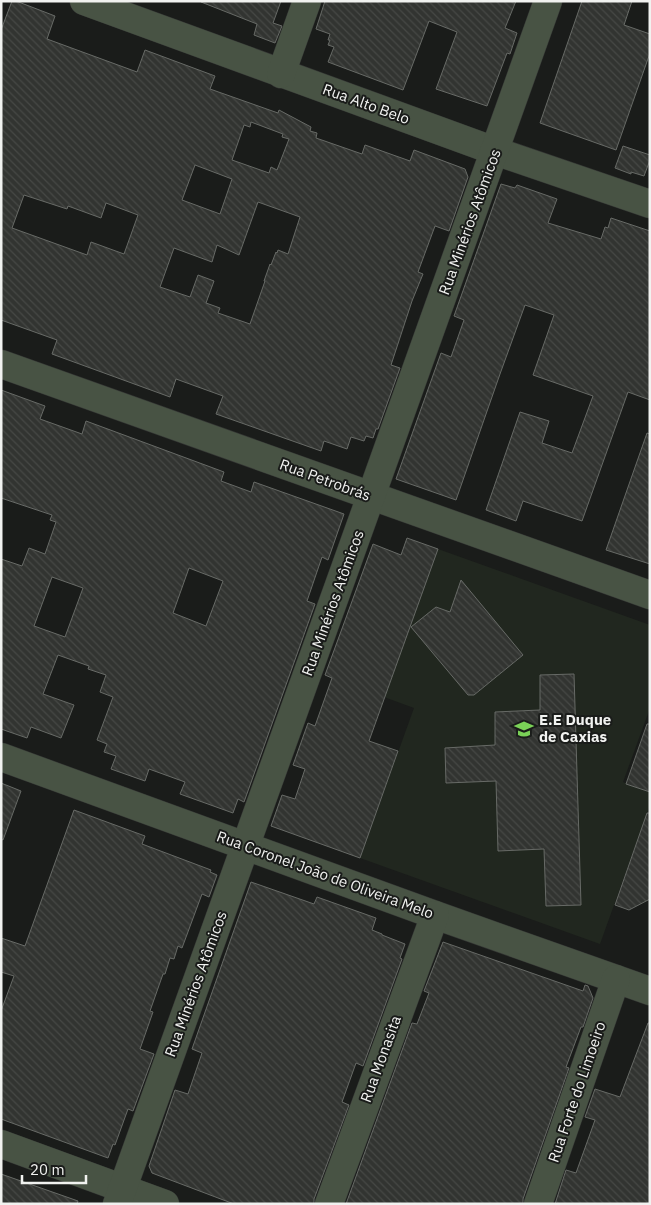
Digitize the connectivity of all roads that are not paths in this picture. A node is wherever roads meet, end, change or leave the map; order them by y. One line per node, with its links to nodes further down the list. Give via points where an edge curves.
1 (84, 1): 4 (street, Rua Alto Belo)
2 (307, 1): 4 (street)
3 (548, 1): 5 (street, Rua Minérios Atômicos)
4 (281, 74): 5 (street, Rua Alto Belo)
5 (495, 151): 6 (street, Rua Alto Belo); 8 (street, Rua Minérios Atômicos)
6 (650, 204)
7 (1, 364): 8 (street, Rua Petrobrás)
8 (372, 496): 9 (street, Rua Petrobrás); 11 (street, Rua Minérios Atômicos)
9 (650, 594)
10 (1, 756): 11 (street, Rua Coronel João de Oliveira Melo)
11 (245, 846): 12 (street, Rua Coronel João de Oliveira Melo); 16 (street, Rua Minérios Atômicos)
12 (435, 915): 13 (street, Rua Coronel João de Oliveira Melo); 18 (street, Rua Monasita)
13 (616, 980): 14 (street, Rua Coronel João de Oliveira Melo); 19 (street, Rua Forte do Limoeiro)
14 (650, 991)
15 (1, 1144): 16 (street)
16 (120, 1196): 17 (street)
17 (165, 1204)
18 (328, 1204)
19 (538, 1204)

